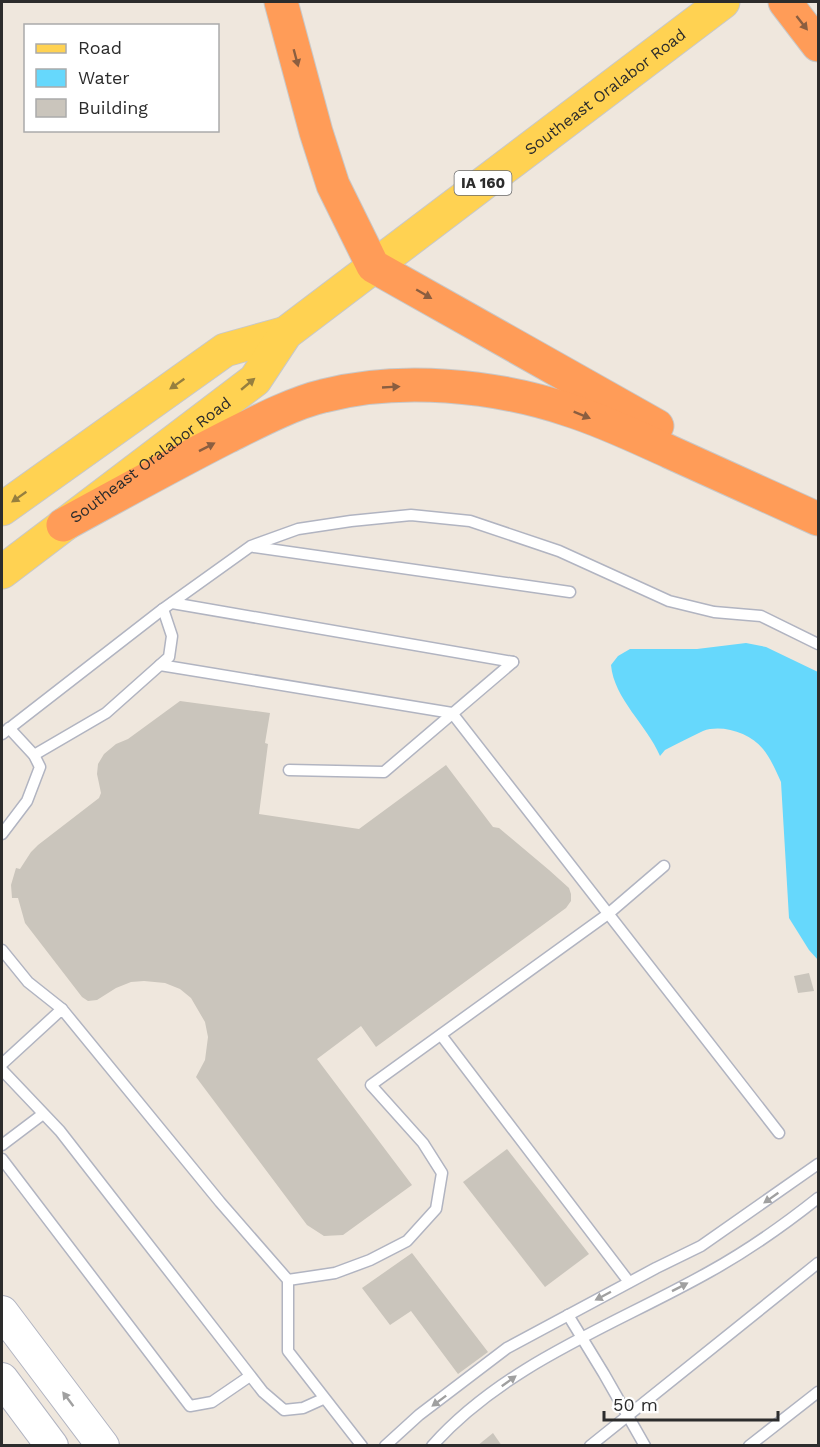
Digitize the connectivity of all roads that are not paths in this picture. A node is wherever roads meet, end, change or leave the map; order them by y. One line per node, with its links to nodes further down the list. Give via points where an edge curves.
1 (281, 2): 5 (highway, one-way to 5, via 333,185)
2 (723, 2): 5 (main road, Southeast Oralabor Road / IA 160)
3 (785, 2): 4 (highway, one-way to 4)
4 (819, 45)
5 (373, 266): 6 (main road, Southeast Oralabor Road / IA 160); 8 (highway, one-way to 8)
6 (286, 333): 7 (main road, Southeast Oralabor Road / IA 160, one-way to 7, via 225,350); 9 (main road, Southeast Oralabor Road / IA 160, one-way to 6, via 255,380)
7 (2, 509)
8 (819, 518): 9 (highway, one-way to 8, via 260,420 322,396 422,386 512,395 570,410)
9 (63, 525): 11 (main road, Southeast Oralabor Road / IA 160)
10 (251, 546): 12 (lane); 13 (lane); 14 (lane, via 298,529 351,520 411,514 470,520 559,551 669,601 714,612 761,616)
11 (2, 572)
12 (570, 592)
13 (167, 606): 15 (lane, via 172,636 170,657); 16 (lane, via 513,662); 17 (lane)
14 (819, 644)
15 (160, 664): 16 (lane); 18 (lane, via 106,714)
16 (452, 713): 19 (lane, via 384,771); 22 (lane)
17 (5, 731): 18 (lane)
18 (34, 755): 20 (lane, via 40,767 27,801)
19 (289, 770)
20 (2, 834)
21 (664, 866): 22 (lane)
22 (608, 914): 25 (lane); 29 (lane)
23 (2, 950): 24 (lane, via 28,982)
24 (62, 1009): 26 (lane); 35 (lane)
25 (441, 1035): 35 (lane, via 371,1086 423,1143 442,1173 436,1209 407,1241 370,1260 335,1273); 36 (lane)
26 (2, 1064)
27 (2, 1070): 28 (lane)
28 (44, 1114): 30 (lane); 40 (lane)
29 (779, 1133)
30 (2, 1145)
31 (2, 1159): 40 (lane, via 190,1406 212,1402)
32 (819, 1164): 36 (lane, one-way to 36, via 701,1246)
33 (819, 1198): 39 (lane, one-way to 33, via 710,1272)
34 (819, 1263): 44 (lane)
35 (288, 1280): 43 (lane, via 288,1351)
36 (629, 1282): 38 (lane, one-way to 38)
37 (2, 1312): 46 (main road, one-way to 37)
38 (568, 1315): 39 (lane); 48 (lane, one-way to 48, via 507,1348)
39 (581, 1338): 44 (lane); 49 (lane, one-way to 39, via 510,1380)
40 (250, 1376): 43 (lane, via 284,1410 303,1408)
41 (2, 1379): 45 (main road)
42 (819, 1392): 52 (lane)
43 (323, 1399): 47 (lane)
44 (627, 1414): 50 (lane); 51 (lane)
45 (52, 1446)
46 (104, 1446)
47 (362, 1446)
48 (385, 1446)
49 (432, 1446)
50 (590, 1446)
51 (645, 1446)
52 (748, 1446)

